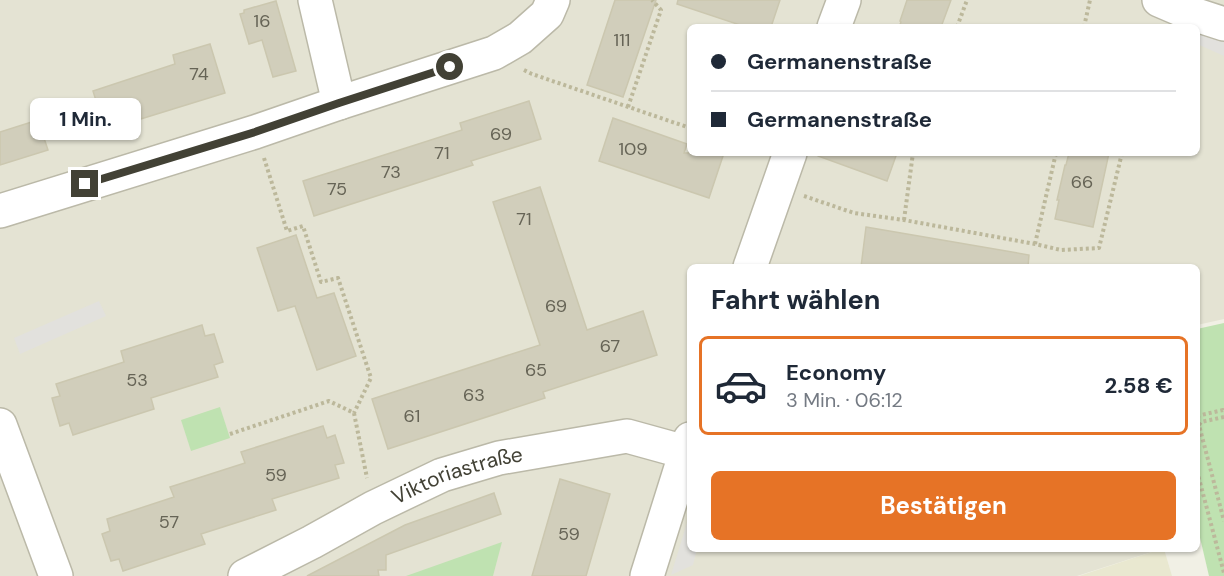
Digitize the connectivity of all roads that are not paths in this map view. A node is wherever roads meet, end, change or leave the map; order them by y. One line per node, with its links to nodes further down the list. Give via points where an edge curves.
1 (315, 0): 7 (street)
2 (553, 0): 7 (street, via 547,14 520,38 494,53)
3 (844, 0): 5 (street)
4 (1159, 0): 6 (street)
5 (835, 24)
6 (1224, 24)
7 (339, 103): 9 (street)
8 (789, 156): 10 (street)
9 (0, 210)
10 (751, 264)
11 (0, 425): 14 (street)
12 (687, 446): 15 (street, Viktoriastraße, via 627,436 499,458 442,475)
13 (687, 449): 16 (street)
14 (56, 576)
15 (245, 576)
16 (648, 576)

